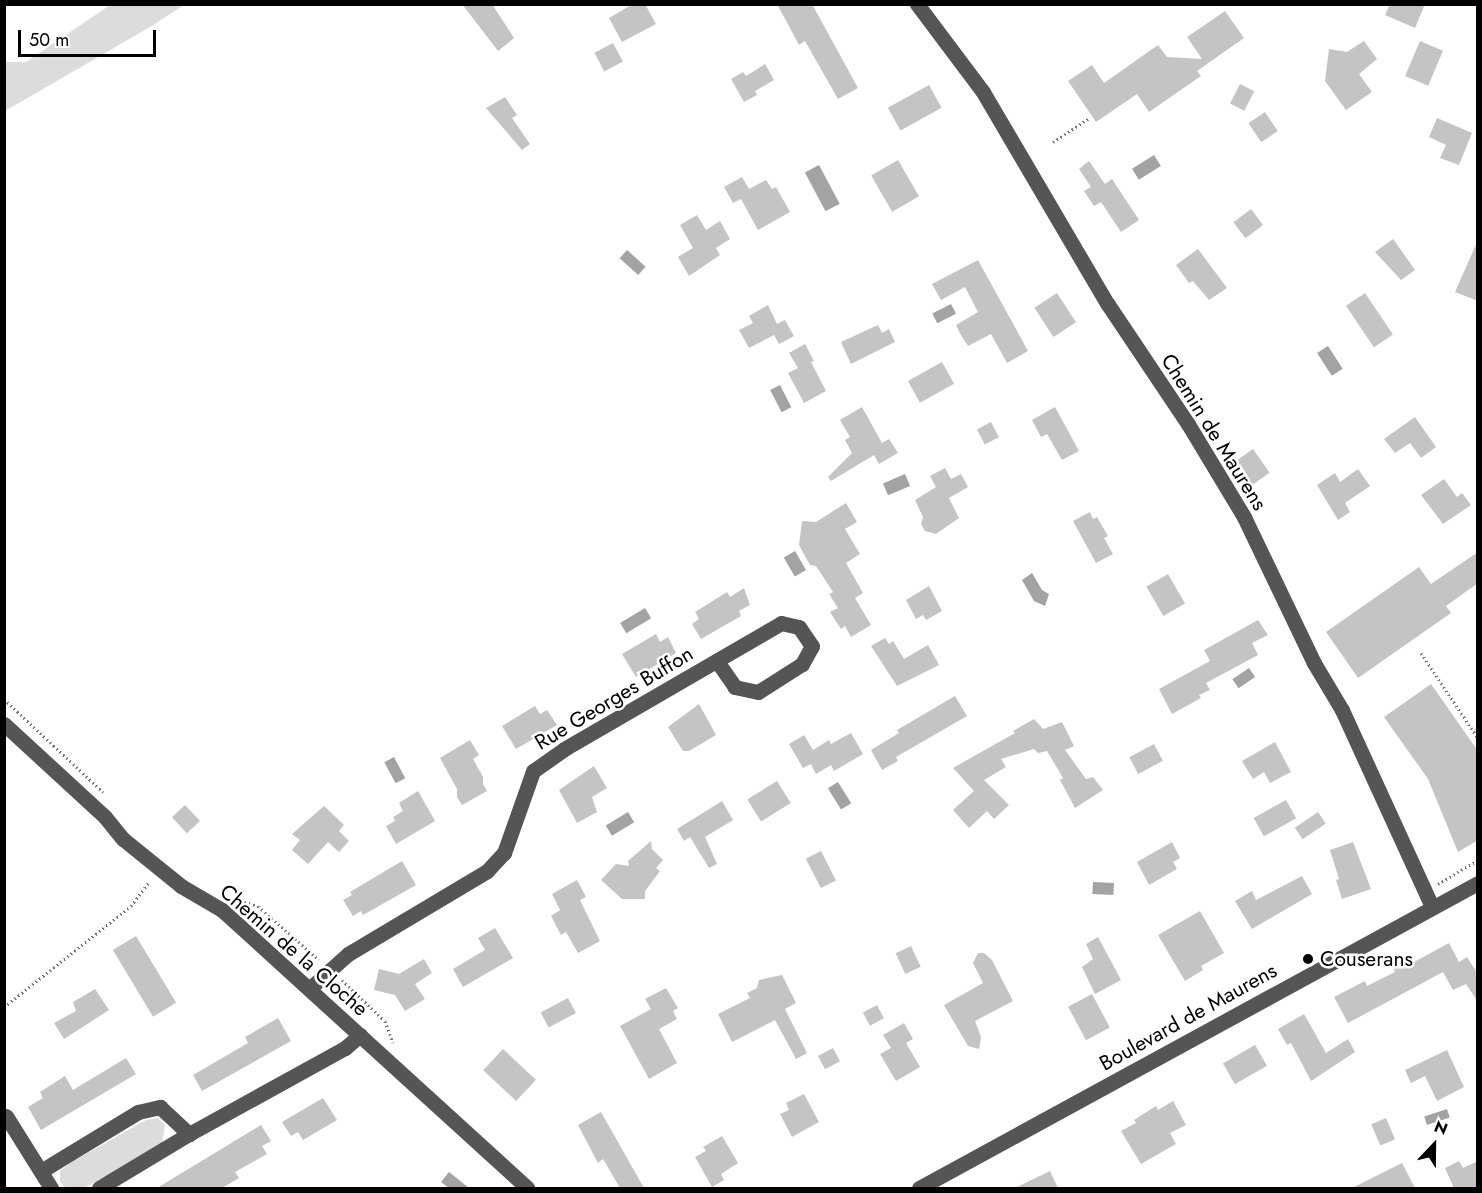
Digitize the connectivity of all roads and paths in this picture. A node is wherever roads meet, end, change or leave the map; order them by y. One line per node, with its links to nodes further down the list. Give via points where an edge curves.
1 (917, 4): 11 (street, Chemin de Maurens, via 983,92 1107,303 1244,517 1314,663 1342,710)
2 (1089, 118): 3 (path)
3 (1053, 142)
4 (1421, 653): 7 (path)
5 (717, 661): 5 (street, Rue Georges Buffon, via 781,623 799,627 812,646 802,664 758,692 735,687); 13 (street, Rue Georges Buffon, via 533,771 504,853 488,871 348,954)
6 (4, 724): 13 (street, Chemin de la Cloche, via 158,870 222,910)
7 (1478, 738)
8 (1478, 860): 11 (path)
9 (150, 881): 14 (path, via 131,906)
10 (1478, 883): 12 (street, Boulevard de Maurens)
11 (1425, 892): 12 (street, Chemin de Maurens)
12 (1432, 907): 22 (street, Boulevard de Maurens)
13 (309, 989): 15 (street, Chemin de la Cloche)
14 (4, 1007)
15 (360, 1035): 17 (street, via 345,1048); 21 (street, Chemin de la Cloche)
16 (6, 1116): 18 (street)
17 (189, 1134): 18 (street, via 160,1107 138,1112); 20 (street)
18 (41, 1171): 19 (street)
19 (51, 1188)
20 (99, 1188)
21 (528, 1188)
22 (920, 1188)

